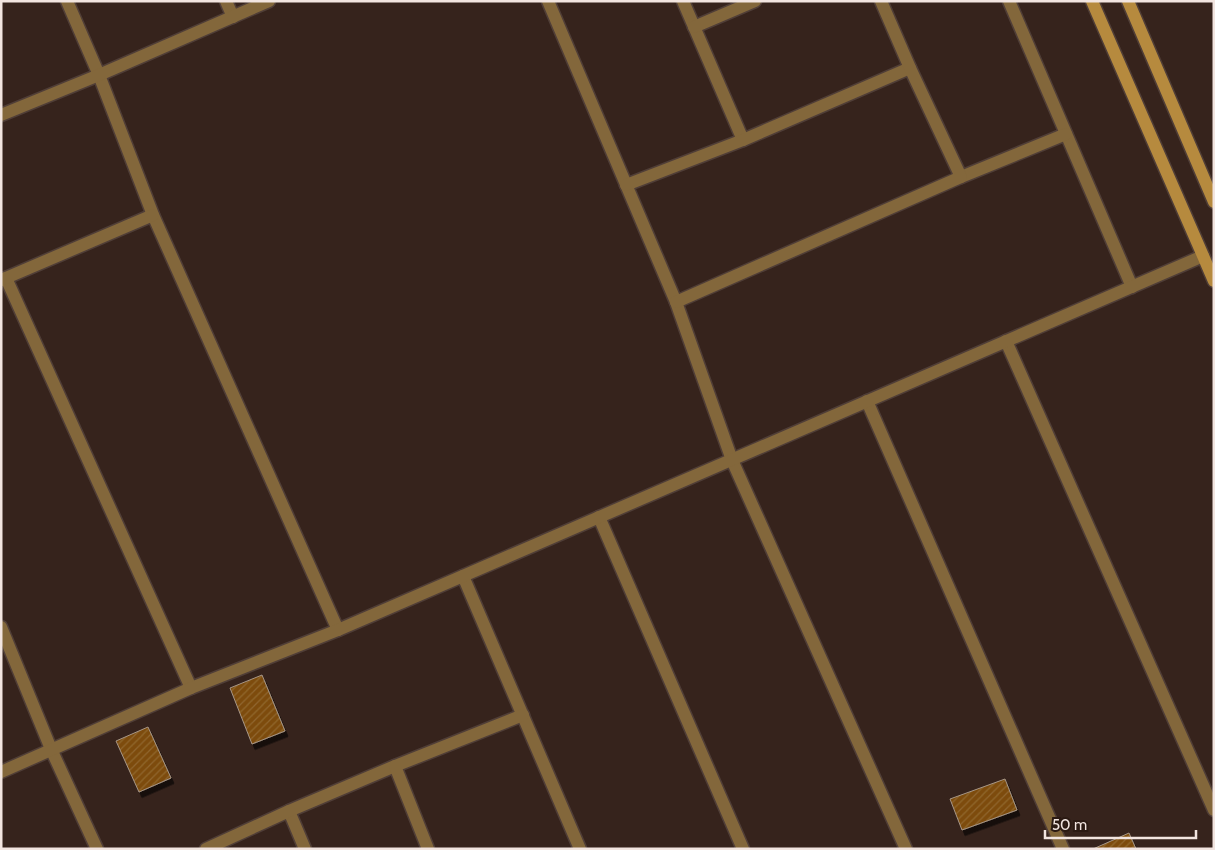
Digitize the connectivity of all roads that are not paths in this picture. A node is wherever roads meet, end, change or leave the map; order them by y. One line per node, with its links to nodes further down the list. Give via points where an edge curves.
1 (66, 1): 14 (street)
2 (226, 1): 11 (street)
3 (269, 1): 11 (street)
4 (548, 1): 19 (street)
5 (683, 1): 12 (street)
6 (755, 1): 12 (street)
7 (882, 1): 13 (street)
8 (1008, 1): 16 (street)
9 (1092, 1): 22 (street)
10 (1129, 2): 20 (street)
11 (233, 17): 14 (street)
12 (694, 26): 17 (street)
13 (910, 68): 17 (street); 18 (street)
14 (99, 75): 15 (street); 21 (street)
15 (1, 115)
16 (1066, 134): 18 (street); 25 (street)
17 (743, 140): 19 (street)
18 (961, 177): 26 (street)
19 (626, 185): 26 (street)
20 (1214, 202)
21 (153, 214): 23 (street); 33 (street)
22 (1203, 256): 24 (street); 25 (street)
23 (4, 279): 34 (street)
24 (1214, 281)
25 (1132, 287): 27 (street)
26 (676, 302): 29 (street)
27 (1006, 341): 28 (street); 39 (street)
28 (867, 401): 29 (street); 48 (street)
29 (732, 460): 30 (street); 47 (street)
30 (599, 517): 31 (street); 46 (street)
31 (463, 576): 33 (street); 35 (street)
32 (1, 627): 36 (street)
33 (338, 630): 34 (street)
34 (190, 688): 36 (street)
35 (522, 715): 37 (street); 45 (street)
36 (51, 749): 38 (street); 42 (street)
37 (395, 766): 40 (street); 44 (street)
38 (1, 772)
39 (1214, 810)
40 (289, 811): 41 (street); 43 (street)
41 (213, 847)
42 (97, 849)
43 (305, 849)
44 (428, 849)
45 (580, 849)
46 (743, 849)
47 (906, 849)
48 (1063, 849)

